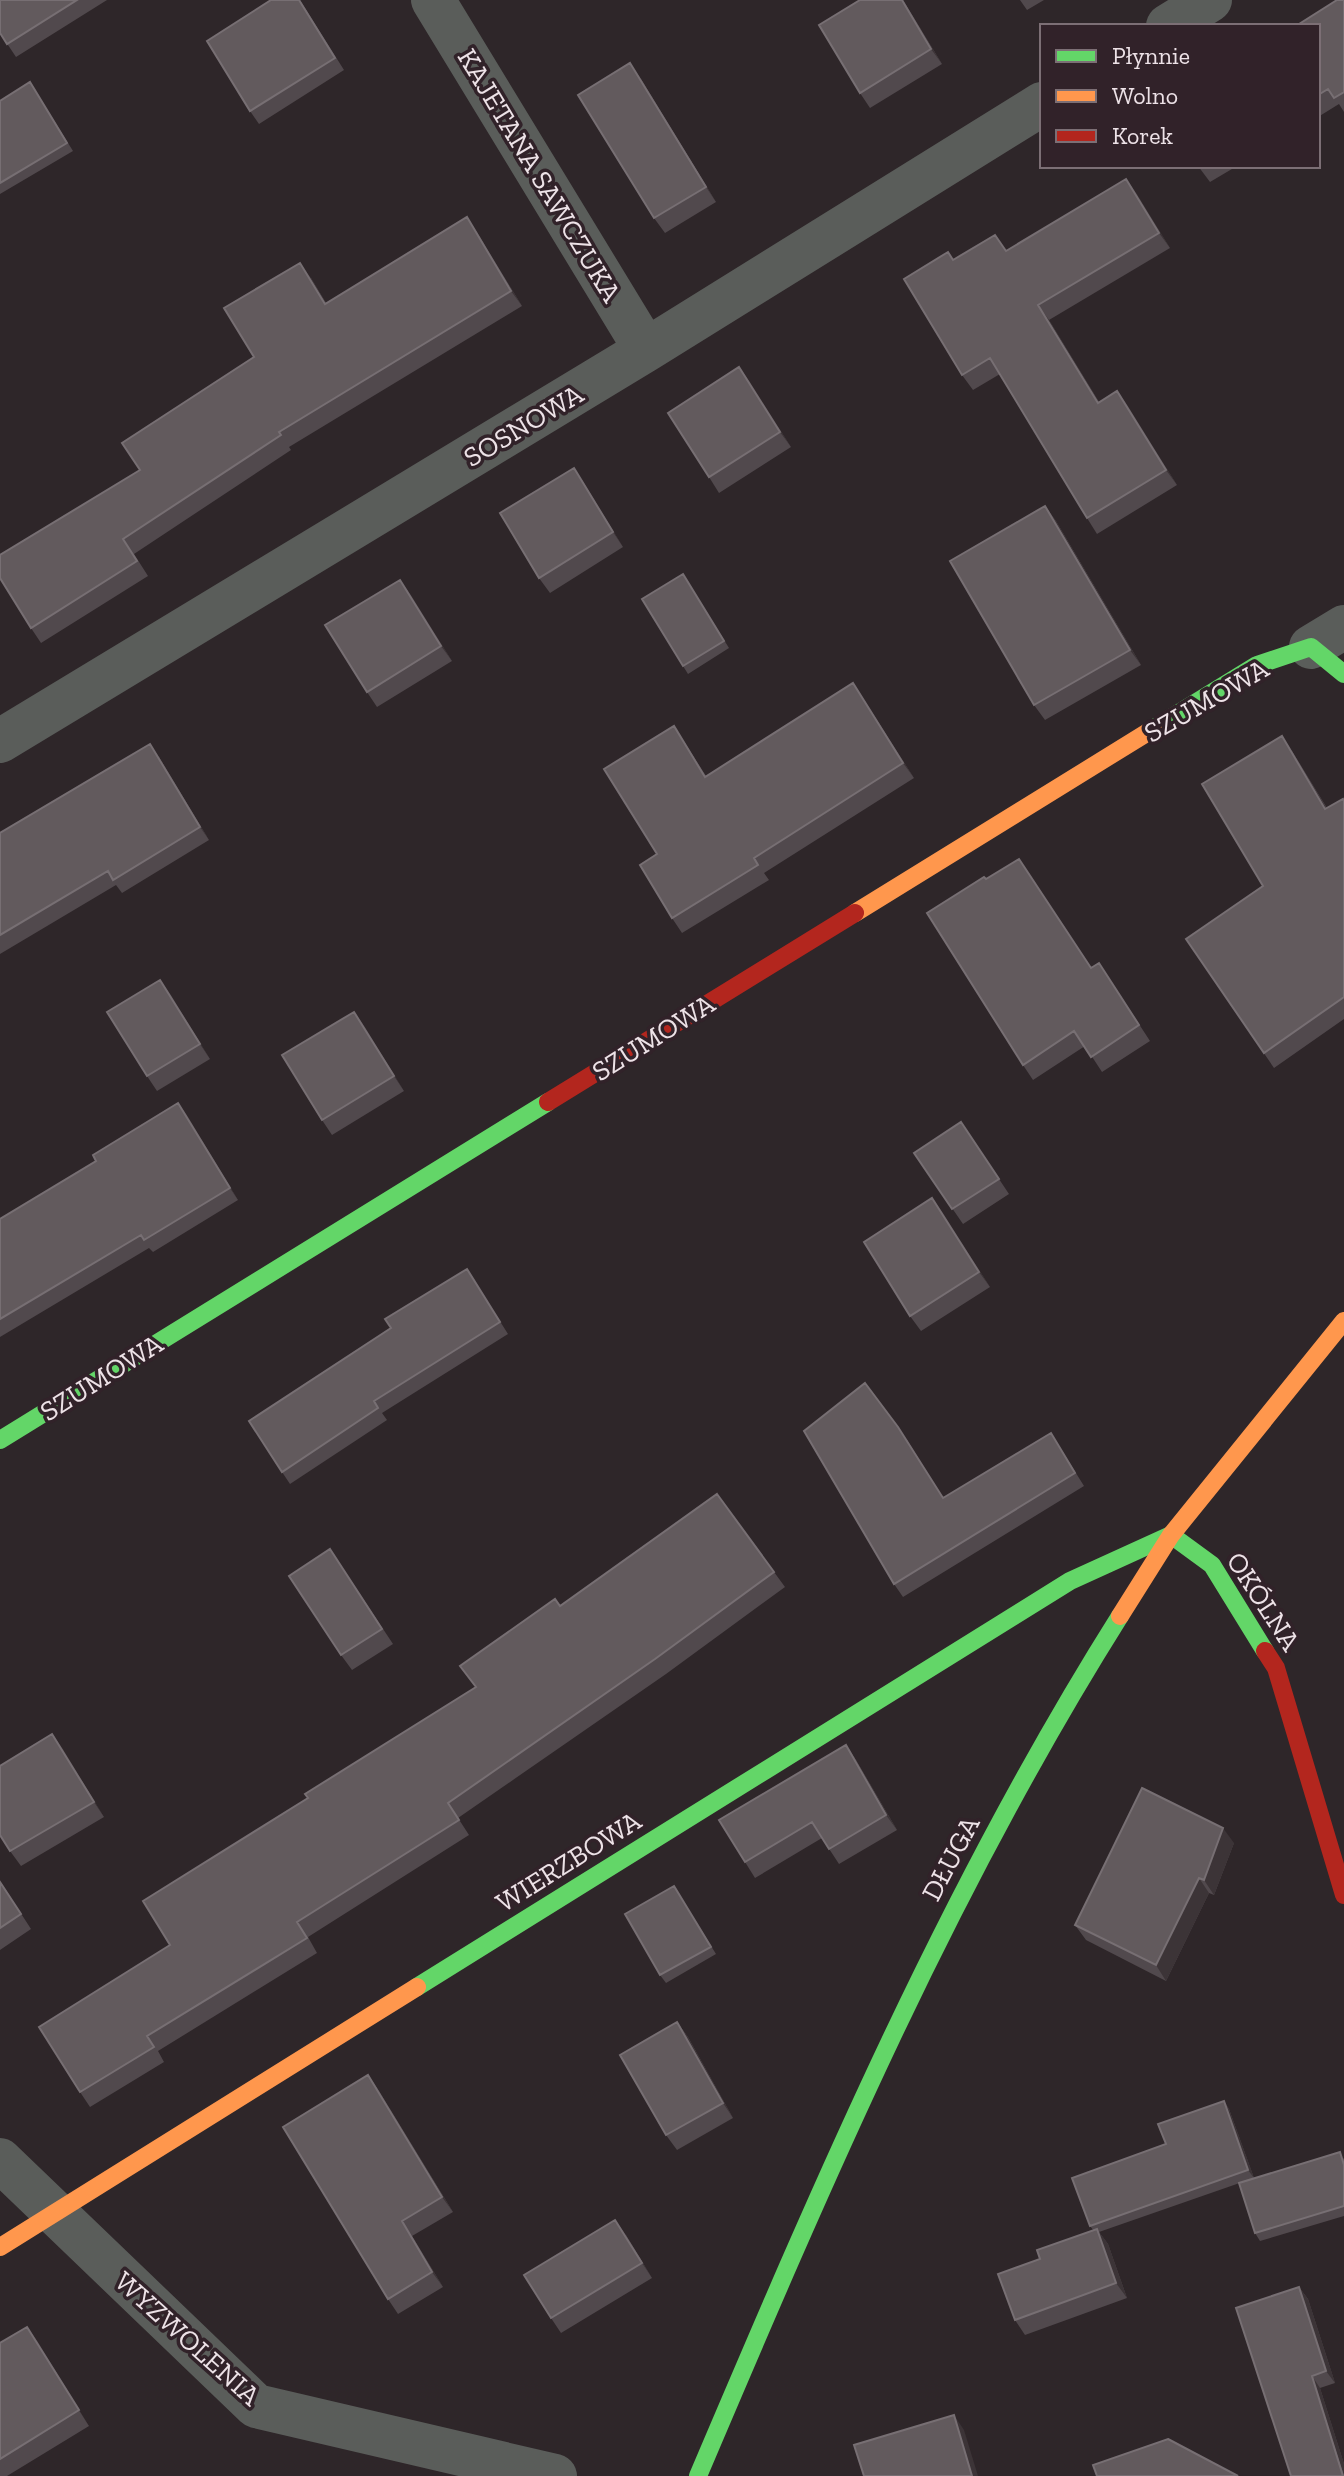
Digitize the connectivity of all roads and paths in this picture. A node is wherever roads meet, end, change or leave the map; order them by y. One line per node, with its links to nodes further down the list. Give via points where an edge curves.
1 (433, 0): 5 (street, KAJETANA SAWCZUKA)
2 (1210, 0): 3 (street)
3 (1171, 24)
4 (1040, 105): 5 (street, SOSNOWA)
5 (646, 350): 7 (street, SOSNOWA)
6 (1333, 649): 9 (street, SZUMOWA, via 1257,665)
7 (0, 741)
8 (1344, 1321): 10 (street, DŁUGA)
9 (0, 1440)
10 (1171, 1535): 11 (street, OKÓLNA, via 1212,1565 1276,1668); 13 (street, WIERZBOWA, via 1070,1581); 16 (street, DŁUGA, via 1064,1705 960,1896 818,2193)
11 (1344, 1895)
12 (0, 2160): 13 (street, WYZWOLENIA)
13 (53, 2214): 14 (street, WIERZBOWA); 15 (street, WYZWOLENIA, via 256,2406)
14 (0, 2247)
15 (555, 2476)
16 (698, 2476)

